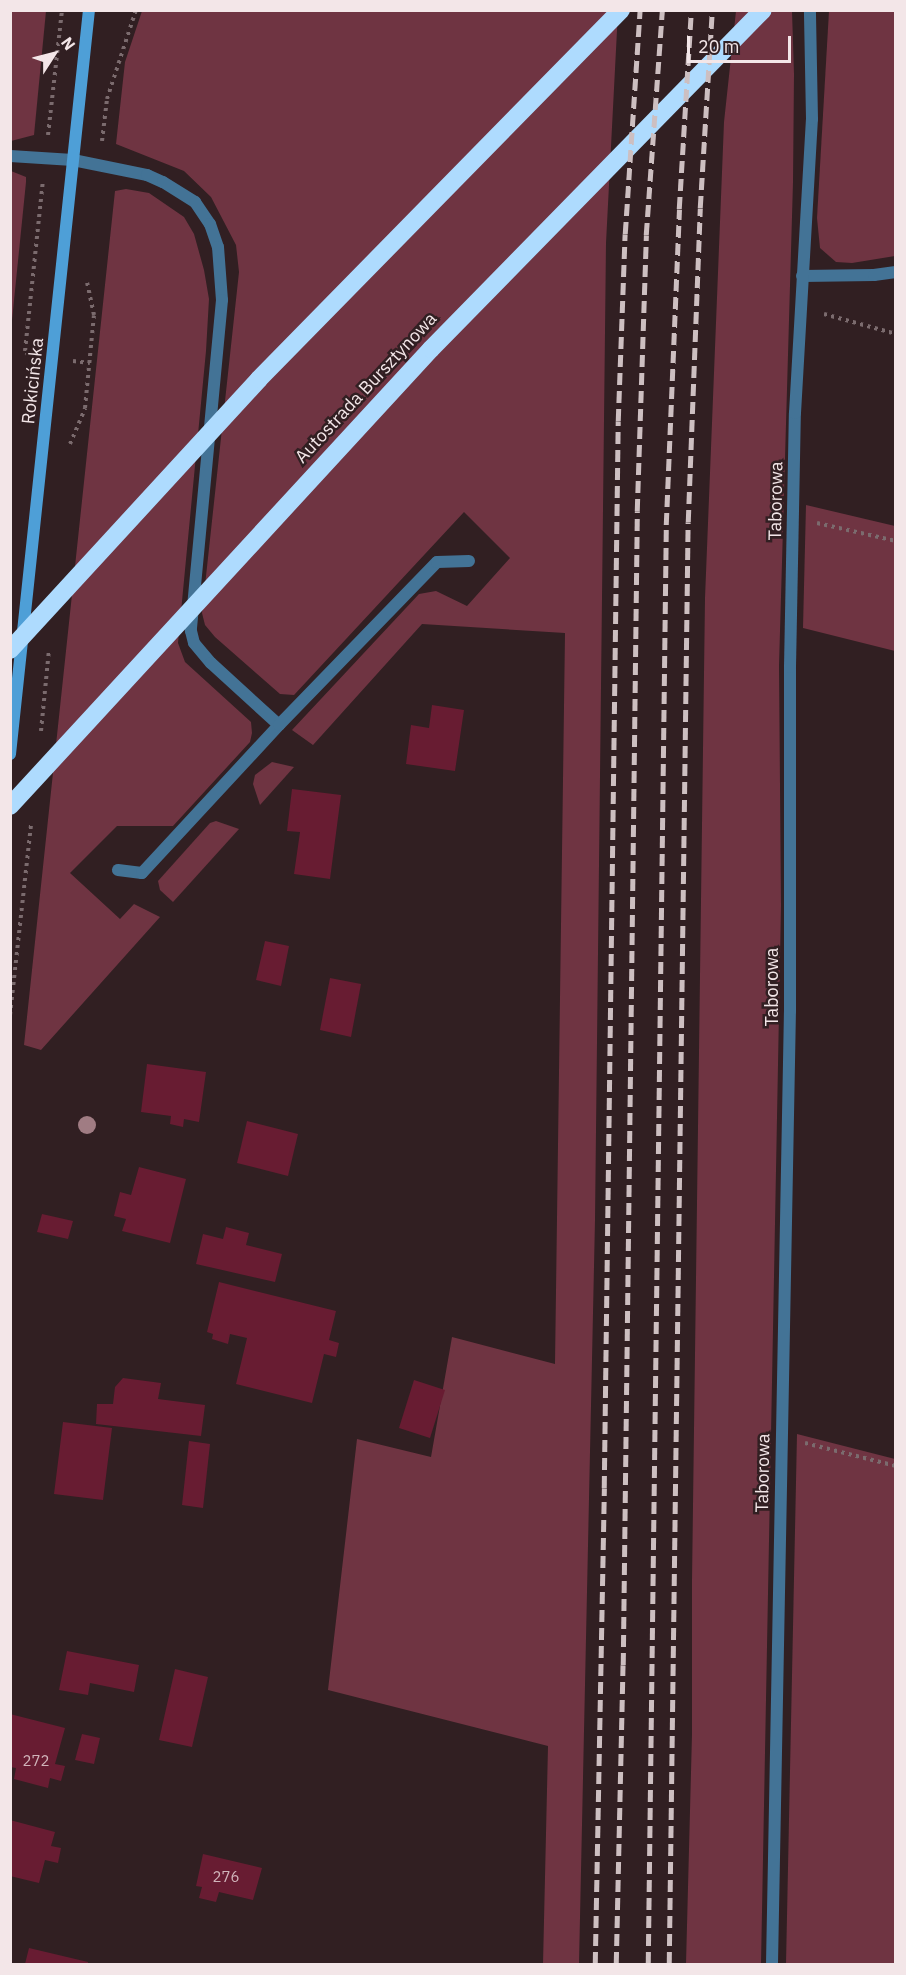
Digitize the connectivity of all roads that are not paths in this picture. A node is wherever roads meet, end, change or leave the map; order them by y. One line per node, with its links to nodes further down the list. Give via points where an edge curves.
1 (89, 10): 6 (main road, Rokicińska)
2 (621, 10): 10 (highway, via 259,379)
3 (763, 10): 13 (highway, Autostrada Bursztynowa, via 430,349)
4 (810, 10): 8 (street, Taborowa, via 812,118)
5 (10, 156): 6 (street)
6 (73, 160): 11 (street, via 147,175 181,192 203,212 218,247 222,300 191,631 194,643 211,663); 12 (main road, Rokicińska)
7 (896, 272): 8 (street)
8 (802, 276): 15 (street, Taborowa, via 793,517 790,1023)
9 (469, 561): 11 (street, via 437,562)
10 (10, 650)
11 (279, 725): 14 (street, via 142,873)
12 (10, 754)
13 (10, 806)
14 (118, 870)
15 (772, 1965)

